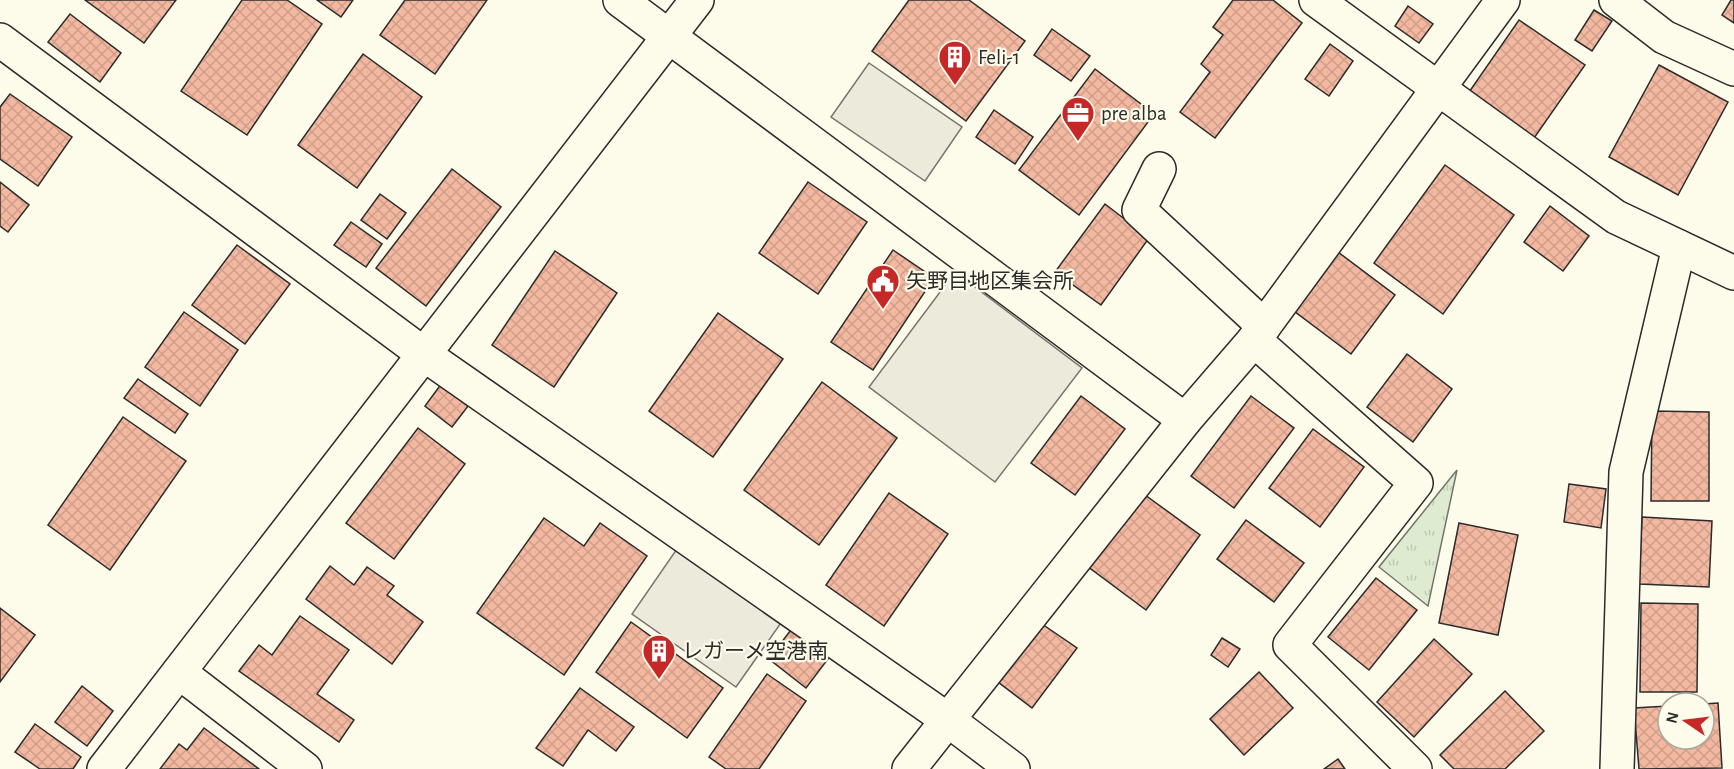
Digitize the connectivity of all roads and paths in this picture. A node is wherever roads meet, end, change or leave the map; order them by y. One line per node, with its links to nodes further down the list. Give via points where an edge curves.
1 (620, 0): 6 (street)
2 (697, 0): 6 (street)
3 (1316, 0): 9 (street)
4 (1503, 0): 9 (street)
5 (1616, 0): 8 (street, via 1664,37)
6 (670, 35): 14 (street); 15 (street)
7 (0, 40): 14 (street)
8 (1734, 69)
9 (1440, 88): 11 (street, via 1616,217); 13 (street)
10 (1159, 169): 13 (street, via 1139,210)
11 (1679, 247): 12 (street); 23 (street, via 1626,472)
12 (1734, 273)
13 (1259, 333): 15 (street); 22 (street, via 1416,483 1290,645)
14 (425, 355): 16 (street); 17 (street)
15 (1185, 420): 17 (street)
16 (179, 672): 18 (street); 19 (street)
17 (948, 720): 20 (street); 21 (street)
18 (104, 769)
19 (305, 769)
20 (909, 769)
21 (1013, 769)
22 (1415, 769)
23 (1617, 769)

